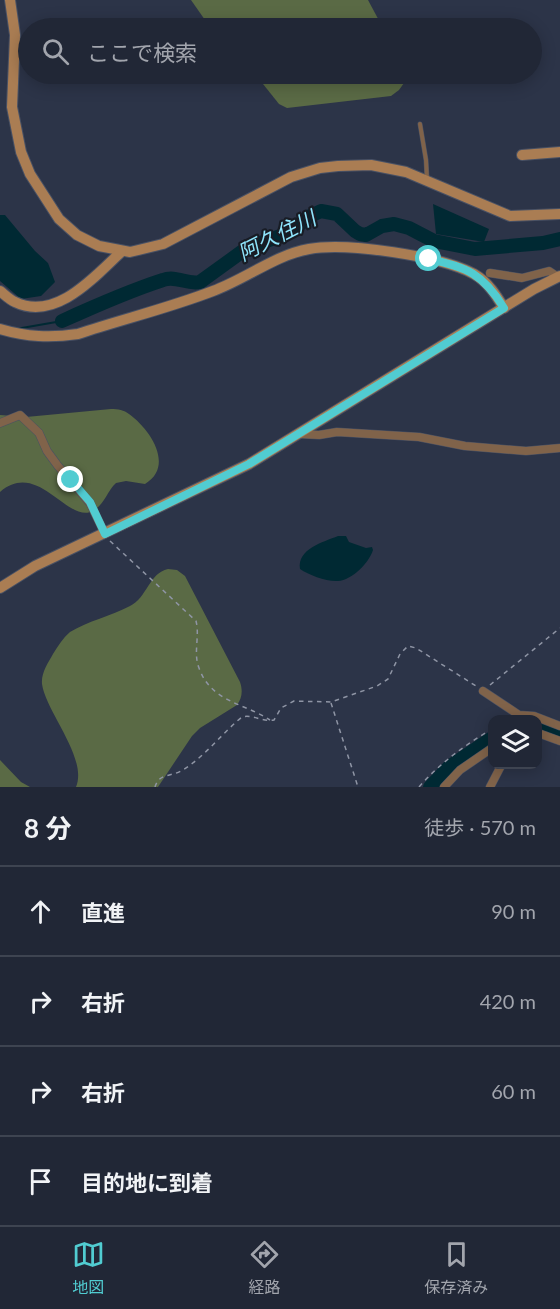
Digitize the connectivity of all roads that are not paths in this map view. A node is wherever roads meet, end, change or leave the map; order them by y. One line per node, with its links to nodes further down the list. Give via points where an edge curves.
1 (10, 0): 7 (street, via 15,35 12,107 16,134 30,174 59,219 77,235)
2 (420, 124): 5 (lane)
3 (560, 152): 4 (street)
4 (522, 155)
5 (427, 180): 6 (street, via 510,216); 7 (street, via 371,165 320,168 274,185 163,244)
6 (560, 214)
7 (121, 252): 10 (street, via 82,287 48,306 15,302)
8 (490, 273): 9 (street, via 522,278 549,271)
9 (559, 276): 11 (street)
10 (0, 291)
11 (504, 308): 12 (street, via 481,279 449,263 329,246 299,251 213,291 78,334 32,337); 14 (street)
12 (0, 329)
13 (0, 423): 16 (street, via 20,415 39,433 58,466 90,502)
14 (300, 434): 15 (street, via 398,436 526,451); 16 (street, via 231,474)
15 (560, 448)
16 (105, 534): 17 (street, via 35,566)
17 (0, 588)
18 (483, 691): 19 (street, via 519,715)
19 (560, 726)
20 (542, 735): 21 (street)
21 (560, 741)
22 (488, 751): 24 (street)
23 (500, 769): 25 (street)
24 (444, 787)
25 (490, 787)

